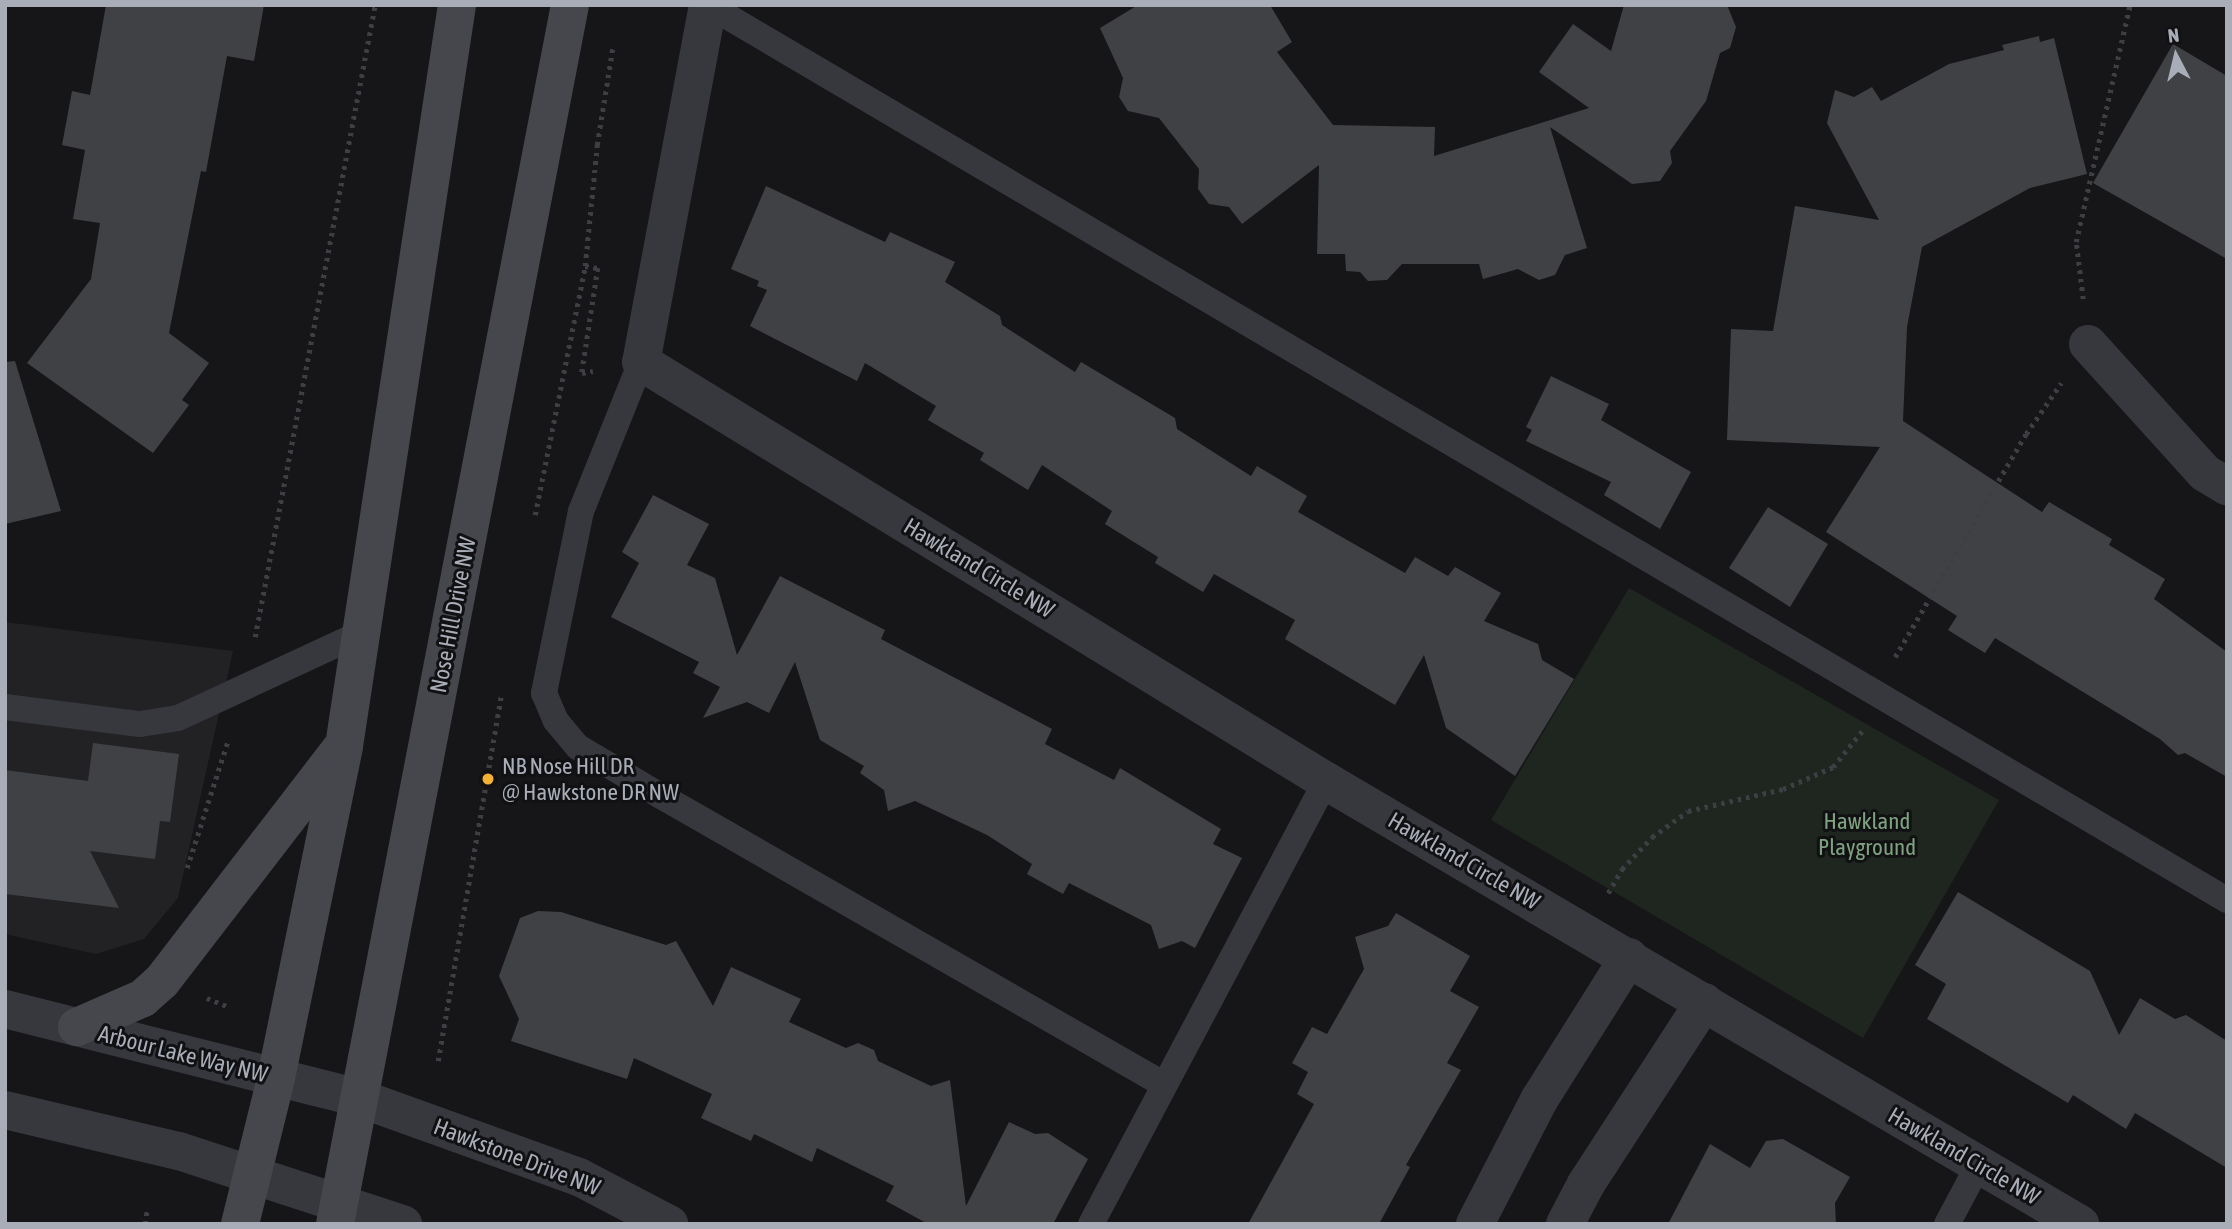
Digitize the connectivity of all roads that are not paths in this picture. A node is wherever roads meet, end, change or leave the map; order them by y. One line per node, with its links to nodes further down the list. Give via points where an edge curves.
1 (457, 5): 7 (main road)
2 (570, 5): 18 (main road, Nose Hill Drive NW)
3 (708, 5): 5 (street); 11 (lane)
4 (2088, 344): 6 (street, via 2206,473)
5 (641, 362): 10 (street, Hawkland Circle NW); 17 (lane, via 581,511 544,693 556,722 578,747)
6 (2227, 486)
7 (360, 633): 8 (lane, via 178,718 140,724); 9 (main road)
8 (5, 707)
9 (344, 746): 15 (main road, via 162,981 143,998); 16 (main road)
10 (1326, 781): 12 (street, Hawkland Circle NW); 17 (lane)
11 (2227, 900)
12 (1629, 957): 13 (street, Hawkland Circle NW); 27 (street, via 1539,1100)
13 (1704, 1002): 20 (street, Hawkland Circle NW); 28 (street, via 1586,1184)
14 (5, 1009): 15 (street, Arbour Lake Way NW)
15 (77, 1027): 16 (street, Arbour Lake Way NW)
16 (276, 1078): 18 (street, Arbour Lake Way NW); 21 (main road)
17 (1163, 1084): 26 (lane)
18 (362, 1098): 22 (main road, Nose Hill Drive NW); 25 (street, Hawkstone Drive NW, via 579,1177)
19 (5, 1110): 21 (street, via 179,1152)
20 (1978, 1166): 29 (lane); 30 (street, Hawkland Circle NW)
21 (252, 1175): 22 (street); 23 (main road)
22 (337, 1213): 24 (street)
23 (240, 1224)
24 (403, 1224)
25 (669, 1224)
26 (1091, 1224)
27 (1475, 1224)
28 (1566, 1224)
29 (1947, 1224)
30 (2080, 1224)

